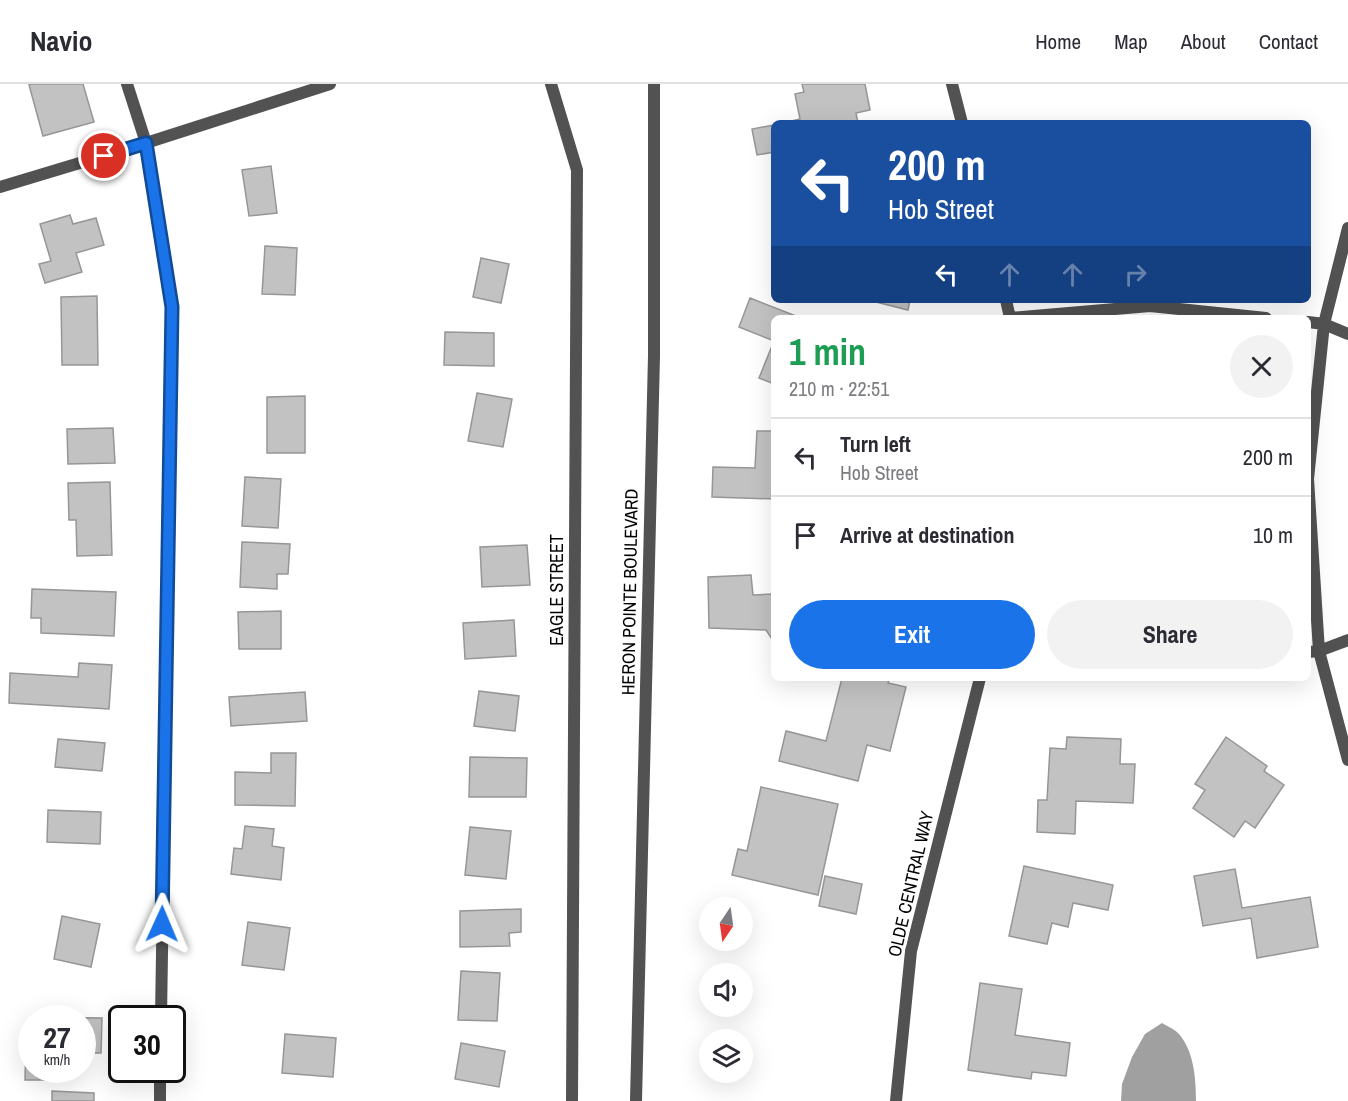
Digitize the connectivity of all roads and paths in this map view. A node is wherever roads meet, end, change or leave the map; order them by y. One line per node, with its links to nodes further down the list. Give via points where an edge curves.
1 (127, 84): 7 (street)
2 (330, 84): 7 (street)
3 (550, 84): 24 (street, EAGLE STREET, via 577,170)
4 (654, 84): 25 (street, HERON POINTE BOULEVARD, via 654,356)
5 (952, 84): 6 (street)
6 (961, 120)
7 (146, 143): 8 (street); 21 (street, via 172,307)
8 (0, 187)
9 (1348, 228): 13 (street)
10 (1045, 315): 11 (street, via 1150,306)
11 (1237, 315)
12 (1311, 322): 13 (street)
13 (1324, 324): 14 (street); 15 (street)
14 (1348, 334)
15 (1311, 450)
16 (1311, 583): 18 (street)
17 (1348, 640): 18 (street)
18 (1313, 652): 20 (street)
19 (979, 681): 26 (street, OLDE CENTRAL WAY, via 911,951)
20 (1348, 760)
21 (161, 1005)
22 (160, 1083): 23 (street)
23 (160, 1101)
24 (572, 1101)
25 (636, 1101)
26 (896, 1101)

